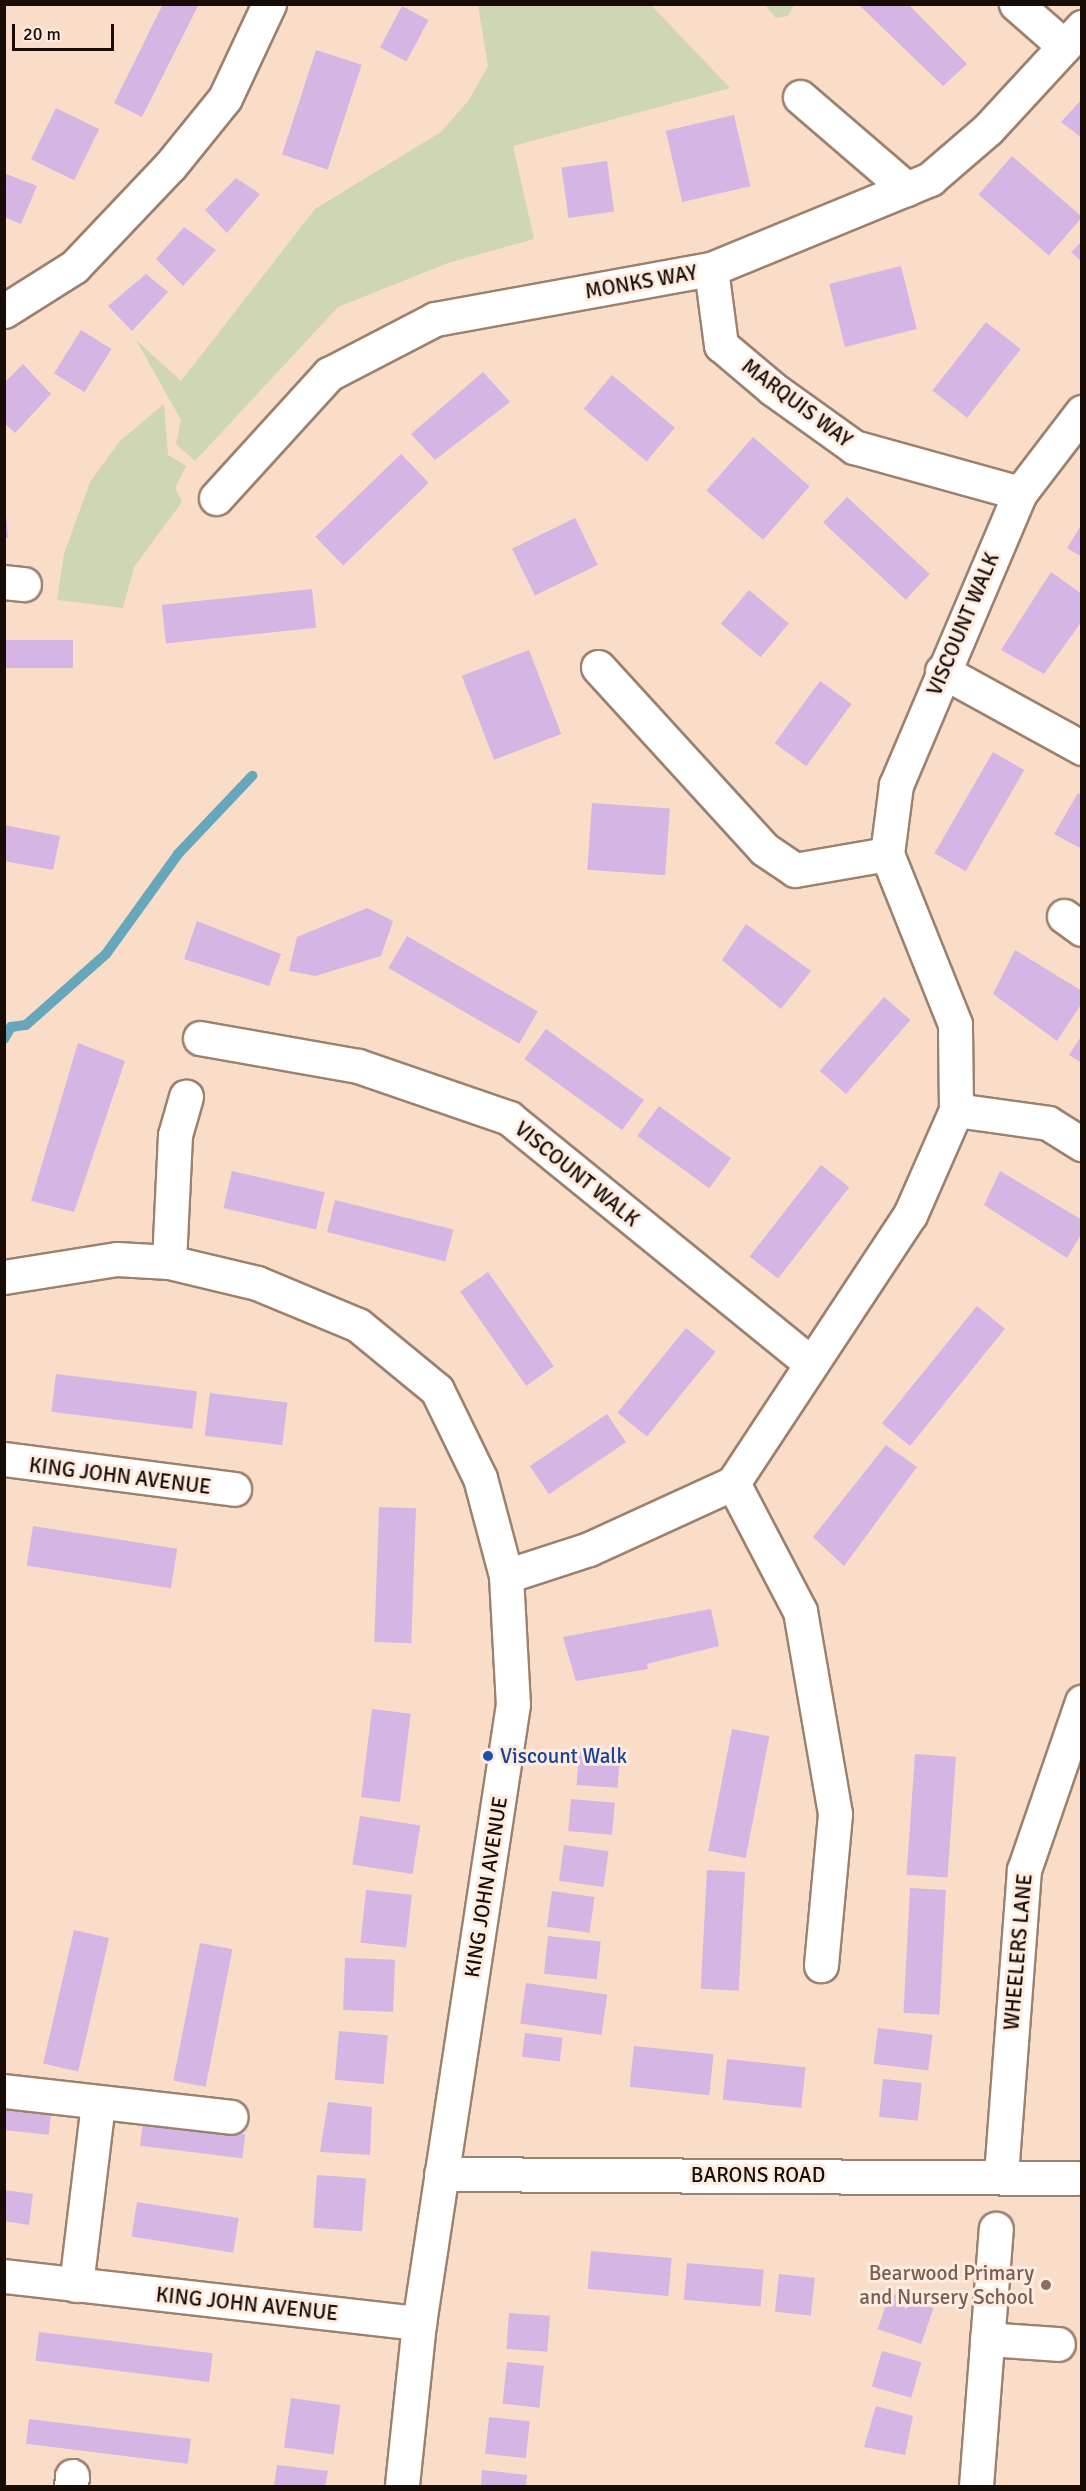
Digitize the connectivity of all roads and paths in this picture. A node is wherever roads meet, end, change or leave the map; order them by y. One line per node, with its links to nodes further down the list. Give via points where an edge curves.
1 (269, 4): 7 (street, via 225,98 170,166 74,267)
2 (1016, 4): 3 (street, MONKS WAY)
3 (1073, 36): 5 (street, MONKS WAY, via 988,129 930,179)
4 (800, 97): 5 (street)
5 (907, 189): 6 (street, MONKS WAY)
6 (711, 269): 9 (street, MARQUIS WAY, via 721,345 773,389 854,447); 10 (street, MONKS WAY, via 435,319 329,374)
7 (4, 311)
8 (1082, 412): 9 (street, VISCOUNT WALK)
9 (1020, 493): 12 (street, VISCOUNT WALK)
10 (216, 498)
11 (598, 667): 14 (street, via 764,849 795,870)
12 (942, 671): 13 (street); 14 (street, VISCOUNT WALK, via 896,785)
13 (1082, 748)
14 (887, 854): 17 (street, VISCOUNT WALK, via 955,1024)
15 (200, 1038): 21 (street, VISCOUNT WALK, via 358,1066 509,1118)
16 (186, 1097): 19 (street, via 175,1135)
17 (956, 1110): 18 (street, via 1048,1123); 21 (street, VISCOUNT WALK, via 910,1215)
18 (1082, 1144)
19 (169, 1262): 20 (street, KING JOHN AVENUE, via 117,1259); 25 (street, KING JOHN AVENUE, via 257,1283 358,1325 437,1390 480,1478)
20 (4, 1277)
21 (810, 1364): 23 (street, VISCOUNT WALK)
22 (5, 1464): 24 (street, KING JOHN AVENUE)
23 (733, 1483): 25 (street, via 590,1549); 27 (street, via 800,1611 835,1814)
24 (234, 1489)
25 (506, 1576): 31 (street, KING JOHN AVENUE, via 513,1704)
26 (1082, 1702): 32 (street, WHEELERS LANE, via 1024,1870)
27 (822, 1965)
28 (4, 2091): 29 (street)
29 (98, 2102): 30 (street); 36 (street)
30 (231, 2117)
31 (441, 2174): 32 (street, BARONS ROAD); 37 (street, KING JOHN AVENUE)
32 (1001, 2175): 33 (street, BARONS ROAD)
33 (1076, 2178)
34 (996, 2229): 38 (street)
35 (4, 2276): 36 (street, KING JOHN AVENUE)
36 (75, 2285): 37 (street, KING JOHN AVENUE)
37 (419, 2323): 40 (street, KING JOHN AVENUE)
38 (987, 2339): 39 (street); 41 (street)
39 (1058, 2344)
40 (402, 2487)
41 (976, 2487)

